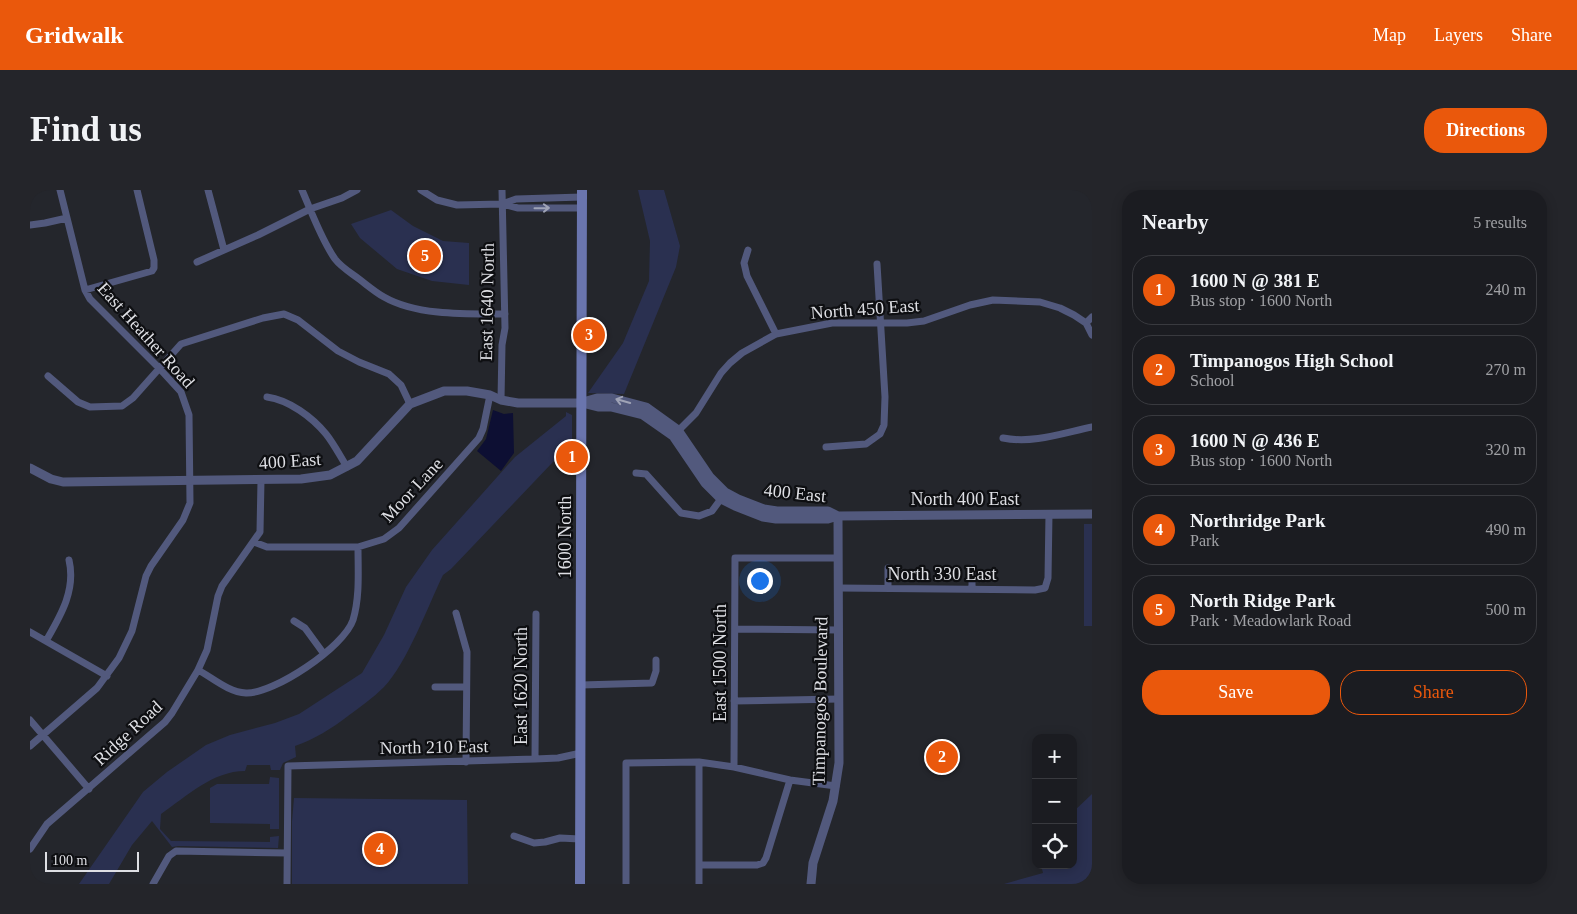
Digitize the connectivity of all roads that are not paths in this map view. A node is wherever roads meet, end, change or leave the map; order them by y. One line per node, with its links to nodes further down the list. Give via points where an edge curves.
1 (60, 190): 11 (street, East Heather Road)
2 (137, 190): 17 (street, via 154,268)
3 (208, 190): 13 (street)
4 (302, 190): 10 (street)
5 (357, 190): 10 (street)
6 (421, 190): 9 (street, via 437,200 457,205)
7 (502, 190): 9 (street, East 1640 North)
8 (582, 198): 9 (street, via 518,208); 29 (main road, 1600 North)
9 (502, 204): 18 (street, East 1640 North)
10 (310, 209): 13 (street); 18 (street, via 338,262 385,298 424,309)
11 (67, 218): 12 (street); 17 (street, East Heather Road)
12 (30, 225)
13 (224, 250): 15 (street)
14 (748, 250): 22 (street, via 744,263 747,276)
15 (197, 262)
16 (877, 264): 20 (street)
17 (85, 290): 24 (street, East Heather Road, via 90,299)
18 (505, 314): 28 (street, East 1640 North)
19 (1092, 317): 21 (street)
20 (881, 323): 21 (street, North 450 East, via 924,321 993,300 1040,302 1060,308); 22 (street, North 450 East, via 832,323); 34 (street, via 886,397 884,425 880,434 866,444)
21 (1086, 324): 23 (street, North 450 East)
22 (776, 334): 32 (street, North 450 East, via 730,363 696,413)
23 (1092, 334)
24 (159, 368): 25 (street, via 134,398 122,406 90,407 78,402); 30 (street, via 181,344 284,314 298,320 338,351 389,374 401,385); 38 (street, East Heather Road, via 186,402)
25 (48, 376)
26 (490, 396): 28 (street, 400 East); 30 (street, 400 East, via 444,391); 45 (street, Moor Lane, via 483,429 474,444 391,534 377,543)
27 (267, 397): 35 (street, via 286,402 316,425)
28 (501, 400): 29 (street, 400 East)
29 (582, 403): 32 (street, 400 East, via 643,415); 64 (main road, 1600 North)
30 (410, 404): 35 (street, 400 East, via 357,461)
31 (1092, 427): 33 (street, via 1040,439)
32 (676, 433): 40 (street, 400 East, via 705,483)
33 (1003, 438)
34 (826, 447)
35 (347, 467): 39 (street, 400 East, via 311,479)
36 (30, 468): 38 (street, 400 East, via 63,482)
37 (636, 473): 40 (street, via 646,474 681,513 699,516 712,511)
38 (190, 480): 39 (street, 400 East); 63 (street, East Heather Road, via 187,512 150,566 128,641)
39 (261, 480): 44 (street, Ridge Road, via 260,532)
40 (723, 495): 43 (street, 400 East, via 735,506 763,517 828,519)
41 (1049, 514): 42 (street, North 400 East); 43 (street, North 400 East); 52 (street, North 330 East, via 1045,588)
42 (1092, 514)
43 (838, 516): 46 (street, Timpanogos Boulevard)
44 (254, 542): 45 (street, Moor Lane, via 267,547); 62 (street, Ridge Road, via 222,586 207,650)
45 (358, 548): 60 (street, via 358,600 352,622 341,639)
46 (838, 558): 50 (street, Timpanogos Boulevard); 56 (street, East 1500 North, via 735,558)
47 (69, 560): 59 (street, via 70,583 65,607)
48 (888, 568): 51 (street)
49 (972, 568): 52 (street)
50 (838, 588): 51 (street, North 330 East); 57 (street, Timpanogos Boulevard)
51 (888, 588): 52 (street, North 330 East)
52 (972, 589)
53 (456, 613): 66 (street, via 467,652)
54 (536, 614): 73 (street, East 1620 North)
55 (294, 621): 60 (street, via 305,628)
56 (735, 629): 57 (street); 68 (street, East 1500 North)
57 (839, 630): 67 (street, Timpanogos Boulevard)
58 (30, 632): 59 (street)
59 (46, 641): 63 (street)
60 (324, 654): 62 (street, via 291,678 248,693 234,691)
61 (656, 660): 64 (street, via 652,683)
62 (198, 670): 79 (street, Ridge Road, via 165,722)
63 (107, 676): 70 (street, East Heather Road, via 86,699)
64 (581, 685): 72 (main road, 1600 North)
65 (435, 687): 66 (street)
66 (466, 687): 74 (street)
67 (839, 699): 68 (street); 78 (street, Timpanogos Boulevard)
68 (734, 701): 76 (street, East 1500 North)
69 (30, 720): 70 (street)
70 (43, 735): 71 (street, East Heather Road); 79 (street)
71 (30, 746)
72 (581, 754): 73 (street, North 210 East); 81 (main road, 1600 North)
73 (535, 759): 74 (street, North 210 East)
74 (466, 762): 83 (street, North 210 East, via 288,766)
75 (699, 762): 76 (street); 84 (street); 88 (street, via 626,763)
76 (734, 767): 77 (street)
77 (790, 780): 78 (street); 84 (street, via 763,863)
78 (836, 786): 90 (street, Timpanogos Boulevard, via 813,863)
79 (89, 788): 82 (street, Ridge Road, via 47,824)
80 (514, 836): 81 (street, via 534,843 560,838)
81 (580, 839): 87 (main road, 1600 North)
82 (30, 850)
83 (287, 853): 85 (street, via 176,851 169,856); 86 (street)
84 (699, 865): 89 (street)
85 (153, 884)
86 (287, 884)
87 (580, 884)
88 (626, 884)
89 (699, 884)
90 (811, 884)

